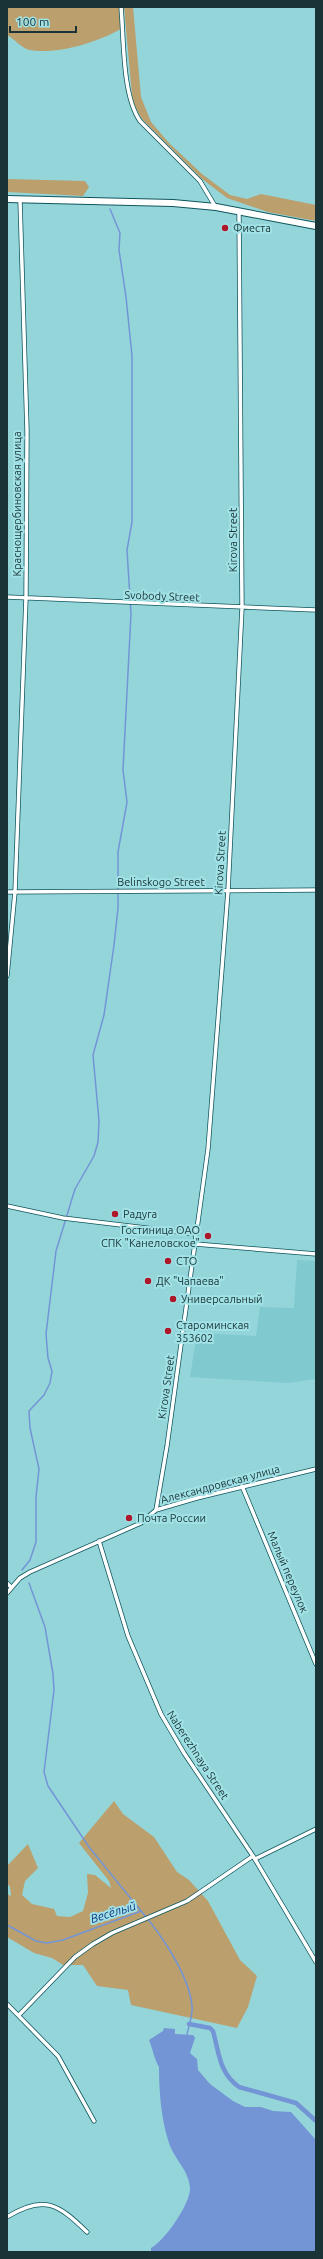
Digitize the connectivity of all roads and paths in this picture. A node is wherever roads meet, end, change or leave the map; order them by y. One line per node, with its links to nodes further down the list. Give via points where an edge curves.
1 (121, 7): 4 (street, via 128,87 134,112 200,181)
2 (7, 199): 3 (main road)
3 (20, 200): 4 (main road, via 160,202); 8 (street, Краснощербиновская улица, via 27,431)
4 (216, 207): 5 (main road)
5 (240, 212): 6 (main road); 9 (street, Kirova Street)
6 (316, 226)
7 (7, 597): 8 (street, Svobody Street)
8 (26, 598): 9 (street, Svobody Street); 14 (street, Краснощербиновская улица)
9 (242, 608): 10 (street, Svobody Street); 12 (street, Kirova Street)
10 (316, 610)
11 (316, 890): 12 (street, Belinskogo Street)
12 (228, 891): 14 (street, Belinskogo Street); 17 (street, Kirova Street, via 208,1149)
13 (7, 892): 14 (street, Belinskogo Street)
14 (15, 892): 15 (street, Краснощербиновская улица)
15 (7, 976)
16 (7, 1206): 17 (street, via 63,1218)
17 (196, 1234): 18 (street, Kirova Street)
18 (194, 1244): 19 (street); 22 (street, Kirova Street)
19 (316, 1254)
20 (316, 1469): 21 (street, Александровская улица)
21 (242, 1486): 22 (street, Александровская улица); 27 (street, Малый переулок)
22 (156, 1510): 23 (street, Александровская улица, via 141,1524)
23 (99, 1541): 25 (street, Александровская улица, via 30,1572); 29 (street, Naberezhnaya Street, via 128,1636 161,1714)
24 (7, 1583): 25 (street)
25 (11, 1587): 26 (street, Александровская улица)
26 (7, 1593)
27 (316, 1664)
28 (316, 1829): 29 (street)
29 (254, 1857): 30 (street, Naberezhnaya Street); 32 (street, via 187,1901 106,1937 75,1957)
30 (316, 1962)
31 (7, 2004): 32 (street)
32 (19, 2015): 33 (street, via 58,2056)
33 (94, 2121)
34 (7, 2217): 35 (street, via 32,2205 46,2204 66,2212)
35 (87, 2232)

